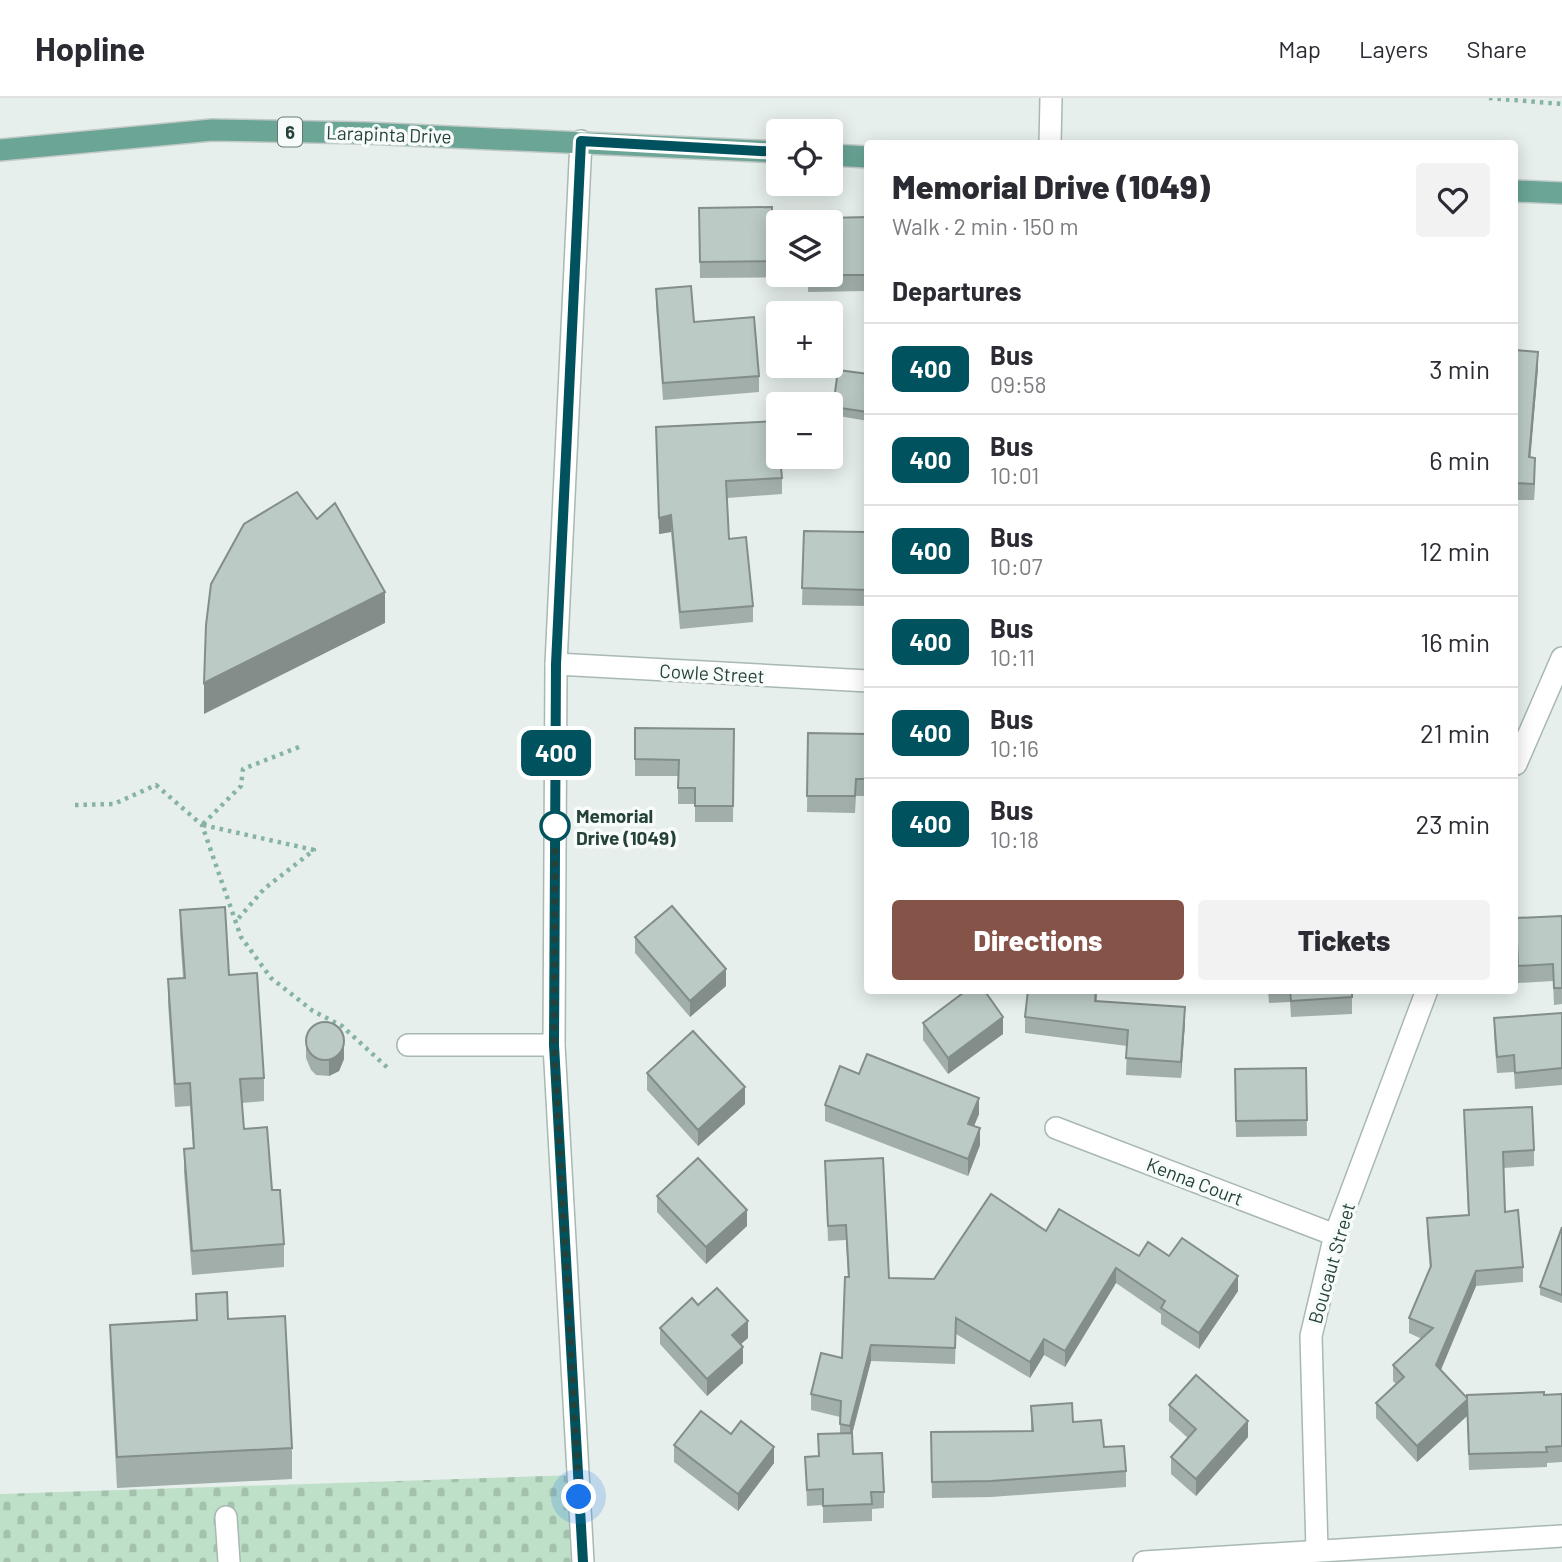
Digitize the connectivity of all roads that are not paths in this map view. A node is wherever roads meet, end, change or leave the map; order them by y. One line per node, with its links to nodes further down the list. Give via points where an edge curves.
1 (1052, 98): 2 (street)
2 (1050, 140)
3 (581, 141): 4 (main road, Larapinta Drive / 6, via 212,130); 5 (main road, Larapinta Drive / 6); 11 (street)
4 (0, 150)
5 (766, 151)
6 (843, 156): 7 (main road)
7 (864, 157)
8 (1518, 191): 9 (main road)
9 (1562, 193)
10 (1562, 658): 13 (street)
11 (556, 664): 12 (street, Cowle Street); 16 (street)
12 (864, 681)
13 (1518, 759)
14 (1425, 994): 18 (street, Boucaut Street)
15 (408, 1045): 16 (street)
16 (554, 1045): 23 (street)
17 (1056, 1128): 18 (street, Kenna Court)
18 (1335, 1235): 21 (street, Boucaut Street, via 1311,1336)
19 (226, 1517): 22 (street)
20 (1562, 1536): 21 (street)
21 (1317, 1550): 24 (street)
22 (229, 1562)
23 (583, 1562)
24 (1144, 1562)

